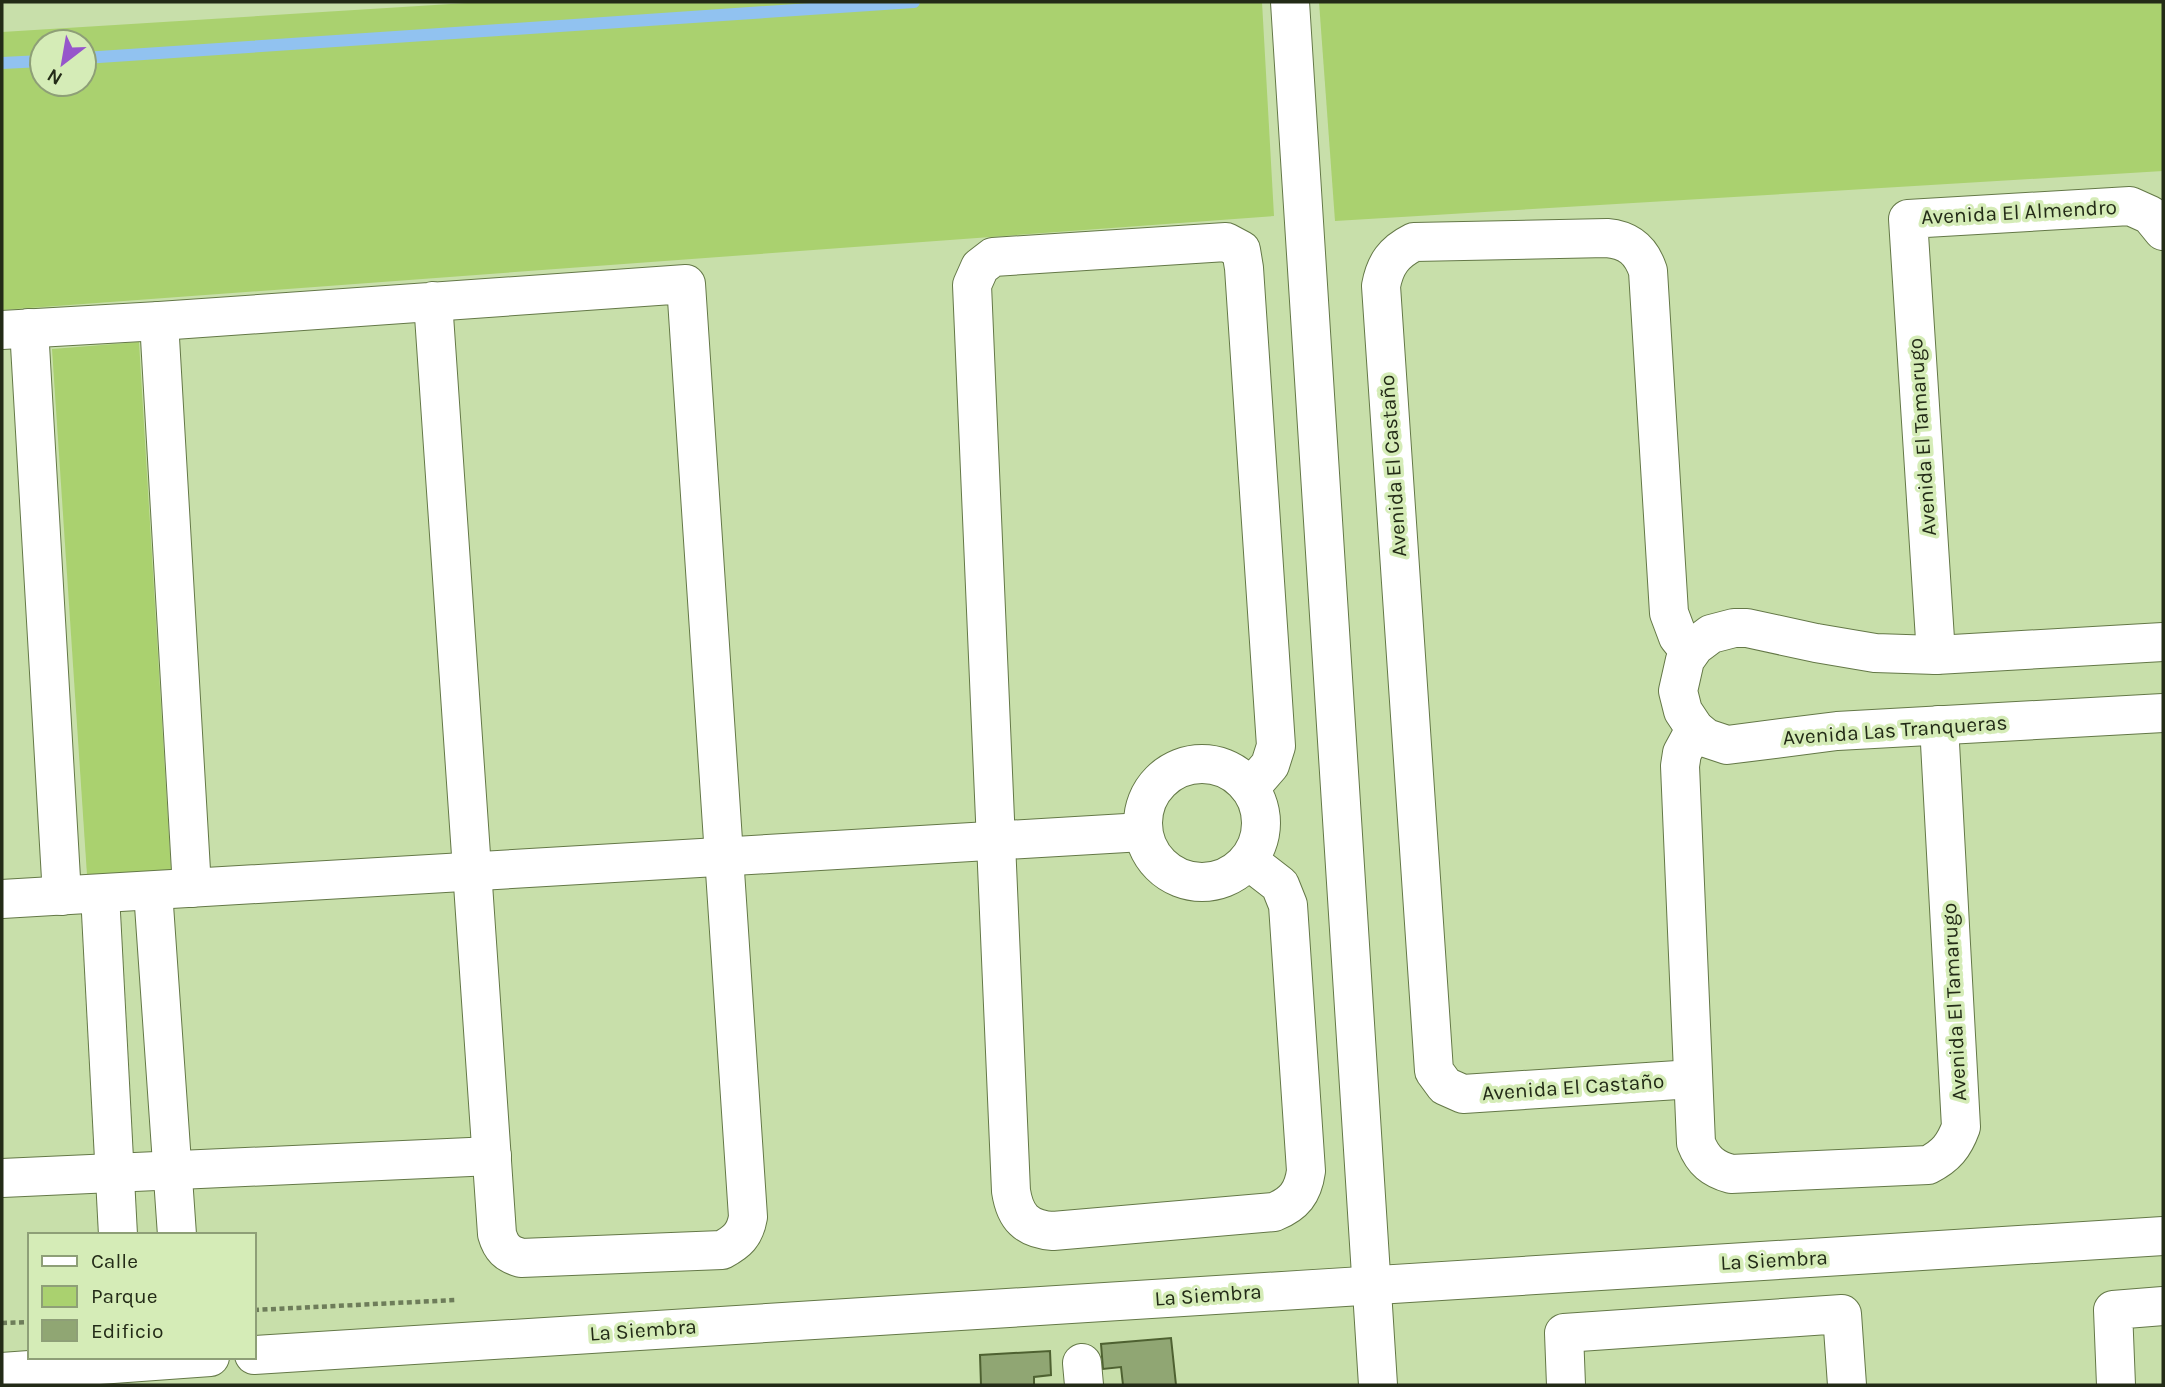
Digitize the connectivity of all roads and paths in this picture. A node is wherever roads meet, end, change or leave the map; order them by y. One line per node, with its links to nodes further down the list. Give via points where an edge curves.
1 (1290, 2): 33 (street)
2 (1908, 219): 3 (street, Avenida El Almendro, via 2130,206 2150,215); 9 (street, Avenida El Tamarugo)
3 (2163, 231)
4 (433, 301): 5 (street); 16 (street, via 686,284); 18 (street)
5 (159, 321): 6 (street); 19 (street)
6 (16, 329): 22 (street)
7 (2163, 642): 9 (street)
8 (1689, 652): 9 (street, via 1711,634 1747,628 1844,649); 12 (street, via 1681,670 1679,704); 24 (street, Avenida El Castaño, via 1669,613 1644,258 1626,242 1607,238 1414,242 1401,249 1390,259 1381,286 1434,1071 1445,1086 1463,1094)
9 (1936, 655)
10 (2163, 713): 11 (street, Avenida Las Tranqueras)
11 (1939, 726): 12 (street, Avenida Las Tranqueras, via 1804,734 1735,746); 26 (street, Avenida El Tamarugo, via 1961,1127 1950,1150 1928,1165 1731,1174)
12 (1695, 729): 24 (street, Avenida El Castaño, via 1680,766)
13 (1250, 788): 14 (street, via 1219,766 1180,768 1163,778 1150,794); 15 (street, via 1270,765 1276,746 1241,250 1226,242 993,257 980,267 972,285); 17 (street, via 1262,825 1259,844)
14 (1143, 832): 15 (street); 17 (street, via 1149,852 1179,878 1217,882)
15 (994, 842): 16 (street); 17 (street, via 1010,1191 1022,1219 1053,1231 1274,1212 1288,1206 1304,1185 1288,905 1280,885)
16 (724, 858): 18 (street); 25 (street, via 748,1217 742,1236 722,1250 512,1256 497,1234)
17 (1249, 861)
18 (472, 872): 19 (street); 25 (street)
19 (192, 888): 20 (street)
20 (153, 891): 21 (street); 27 (street)
21 (100, 894): 22 (street); 28 (street)
22 (62, 896): 23 (street)
23 (2, 899)
24 (1693, 1079): 26 (street, Avenida El Castaño, via 1696,1143)
25 (492, 1156): 27 (street)
26 (1707, 1163)
27 (173, 1172): 28 (street); 31 (street)
28 (116, 1174): 29 (street); 30 (street)
29 (2, 1178)
30 (118, 1233)
31 (177, 1233)
32 (2163, 1236): 33 (street, La Siembra)
33 (1371, 1284): 37 (street, La Siembra); 41 (street)
34 (2163, 1306): 44 (street, via 2113,1310)
35 (28, 1322): 36 (path)
36 (2, 1323)
37 (256, 1354)
38 (160, 1359): 39 (street)
39 (126, 1360): 40 (street)
40 (2, 1372)
41 (1378, 1385)
42 (1566, 1385): 43 (street, via 1564,1333 1842,1314)
43 (1847, 1385)
44 (2116, 1385)

